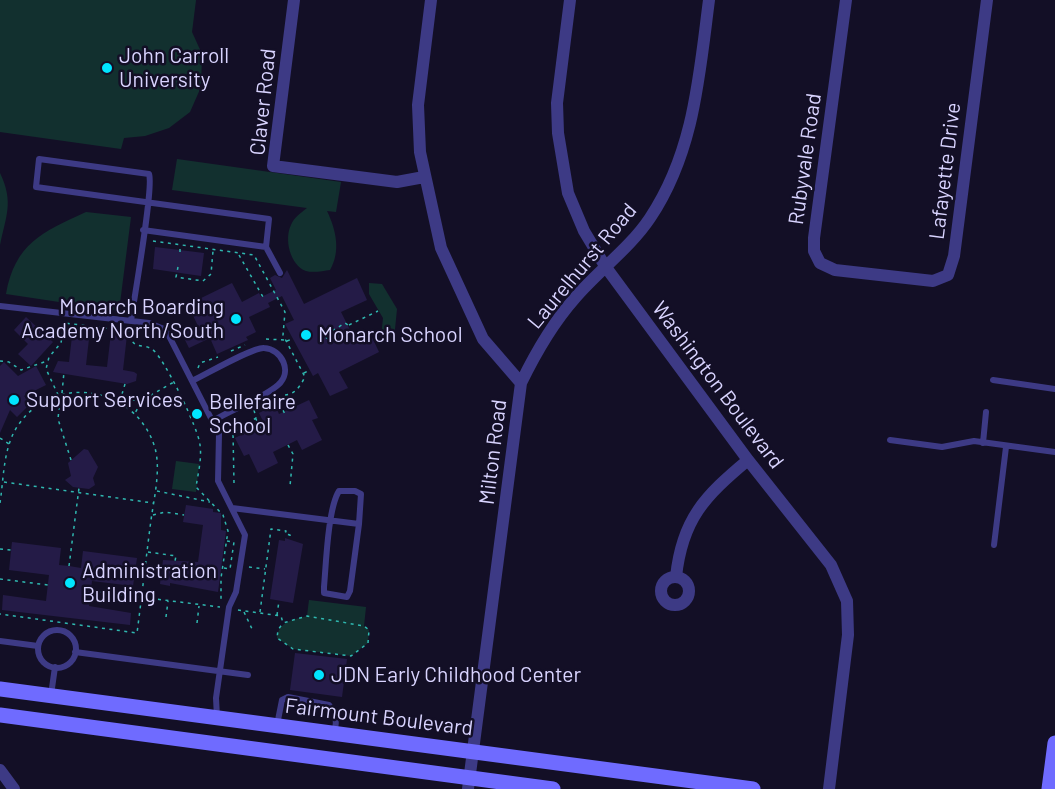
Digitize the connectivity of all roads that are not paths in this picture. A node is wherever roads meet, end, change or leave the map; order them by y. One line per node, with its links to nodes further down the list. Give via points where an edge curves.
1 (294, 0): 7 (street, Claver Road, via 273,166 397,182)
2 (431, 0): 7 (street, Milton Road, via 418,105)
3 (570, 0): 11 (street, Washington Boulevard, via 557,103 560,145 568,193)
4 (709, 0): 11 (street, Laurelhurst Road, via 695,109 686,147 672,181 648,220)
5 (846, 0): 13 (street, Rubyvale Road, via 814,251 820,263 835,270)
6 (987, 0): 13 (street, Lafayette Drive, via 954,256 948,275 933,281)
7 (424, 177): 18 (street, Milton Road, via 441,248 461,295 483,339)
8 (147, 203): 8 (lane, via 148,174 39,159 36,187); 9 (lane); 10 (lane, via 269,219)
9 (144, 230): 10 (lane); 15 (lane)
10 (266, 247): 12 (lane)
11 (605, 266): 18 (street, Laurelhurst Road, via 544,337); 26 (street, Washington Boulevard)
12 (279, 273)
13 (877, 275)
14 (0, 306): 15 (lane)
15 (131, 321): 17 (lane, via 164,329)
16 (993, 380): 19 (lane)
17 (192, 381): 21 (lane); 21 (lane, via 262,347 275,350 284,362 285,373 279,385)
18 (521, 383): 46 (street, Milton Road)
19 (1055, 389)
20 (986, 412): 23 (lane)
21 (213, 421): 27 (lane, via 219,434 218,481)
22 (890, 440): 23 (lane, via 942,447)
23 (983, 443): 24 (lane)
24 (1006, 447): 25 (lane); 30 (lane)
25 (1055, 452)
26 (748, 460): 31 (street, via 718,485 696,513 683,535); 52 (street, Washington Boulevard, via 831,565 847,601 848,635)
27 (232, 508): 28 (lane); 36 (lane, via 242,526 245,543 236,592 229,607)
28 (332, 520): 29 (lane); 29 (lane, via 339,491 355,491 362,500); 29 (lane, via 324,587 324,593 330,596 347,597 350,591)
29 (359, 524)
30 (994, 545)
31 (676, 577)
32 (0, 640): 33 (lane)
33 (38, 646): 34 (lane, via 50,631 62,630 73,638); 35 (lane, via 40,657)
34 (75, 652): 35 (lane, via 67,665); 36 (lane)
35 (55, 667): 39 (lane)
36 (220, 672): 37 (lane); 41 (lane)
37 (248, 675)
38 (0, 689): 39 (main road, Fairmount Boulevard)
39 (51, 695): 41 (main road, Fairmount Boulevard)
40 (0, 715): 44 (main road)
41 (217, 717): 42 (main road, Fairmount Boulevard); 44 (main road)
42 (277, 725): 43 (main road, Fairmount Boulevard); 43 (lane, via 282,700 288,697 329,705 337,725)
43 (334, 732): 46 (main road, Fairmount Boulevard)
44 (213, 742): 48 (main road)
45 (1055, 743): 53 (main road)
46 (473, 750): 48 (street, Milton Road); 51 (main road, Fairmount Boulevard)
47 (0, 770): 49 (street)
48 (469, 783): 50 (main road)
49 (14, 789)
50 (553, 789)
51 (753, 789)
52 (829, 789)
53 (1049, 789)

